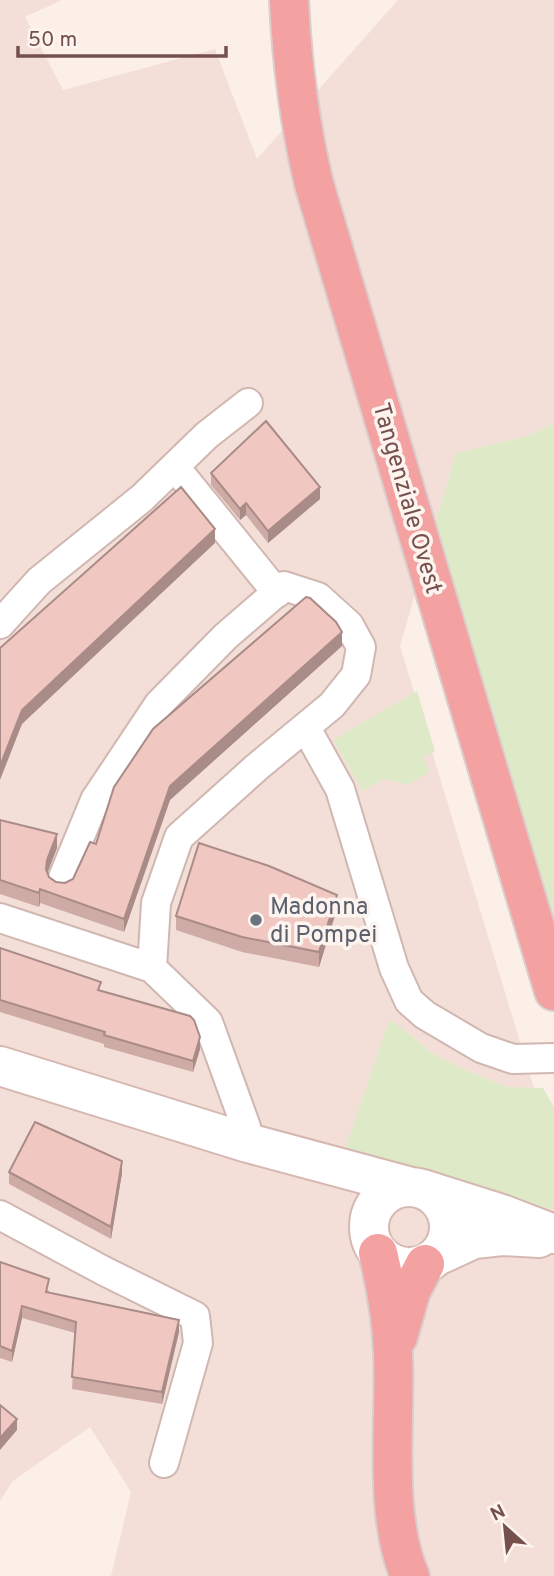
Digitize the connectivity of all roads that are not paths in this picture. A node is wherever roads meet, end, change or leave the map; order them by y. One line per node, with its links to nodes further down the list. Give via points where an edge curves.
1 (289, 0): 10 (highway, Tangenziale Ovest, via 293,79 314,184)
2 (248, 403): 3 (street)
3 (175, 467): 4 (street); 5 (street, via 40,581)
4 (277, 593): 6 (street, via 284,586 318,597 349,625 361,647 356,675); 7 (street, via 226,636 159,704 95,800)
5 (0, 624)
6 (306, 728): 9 (street, via 179,837 156,903); 11 (street, via 340,789 394,968 409,1001 481,1048 513,1059)
7 (62, 880)
8 (0, 919): 9 (street)
9 (152, 968): 13 (street, via 208,1022)
10 (554, 991)
11 (554, 1058)
12 (0, 1066): 13 (street)
13 (248, 1143): 14 (street)
14 (295, 1156): 15 (street); 19 (street, via 355,1204)
15 (415, 1187): 17 (street); 19 (street, via 394,1189 374,1206 369,1217); 20 (street, via 434,1195 449,1217 445,1245)
16 (0, 1215): 22 (street, via 195,1316 198,1343)
17 (554, 1234)
18 (554, 1240): 20 (street, via 524,1236 474,1239)
19 (373, 1242): 20 (street, via 388,1262 400,1266); 21 (highway, via 385,1282)
20 (431, 1260): 21 (highway, via 411,1291)
21 (393, 1353): 23 (highway, via 393,1482 404,1563)
22 (164, 1463)
23 (410, 1576)

